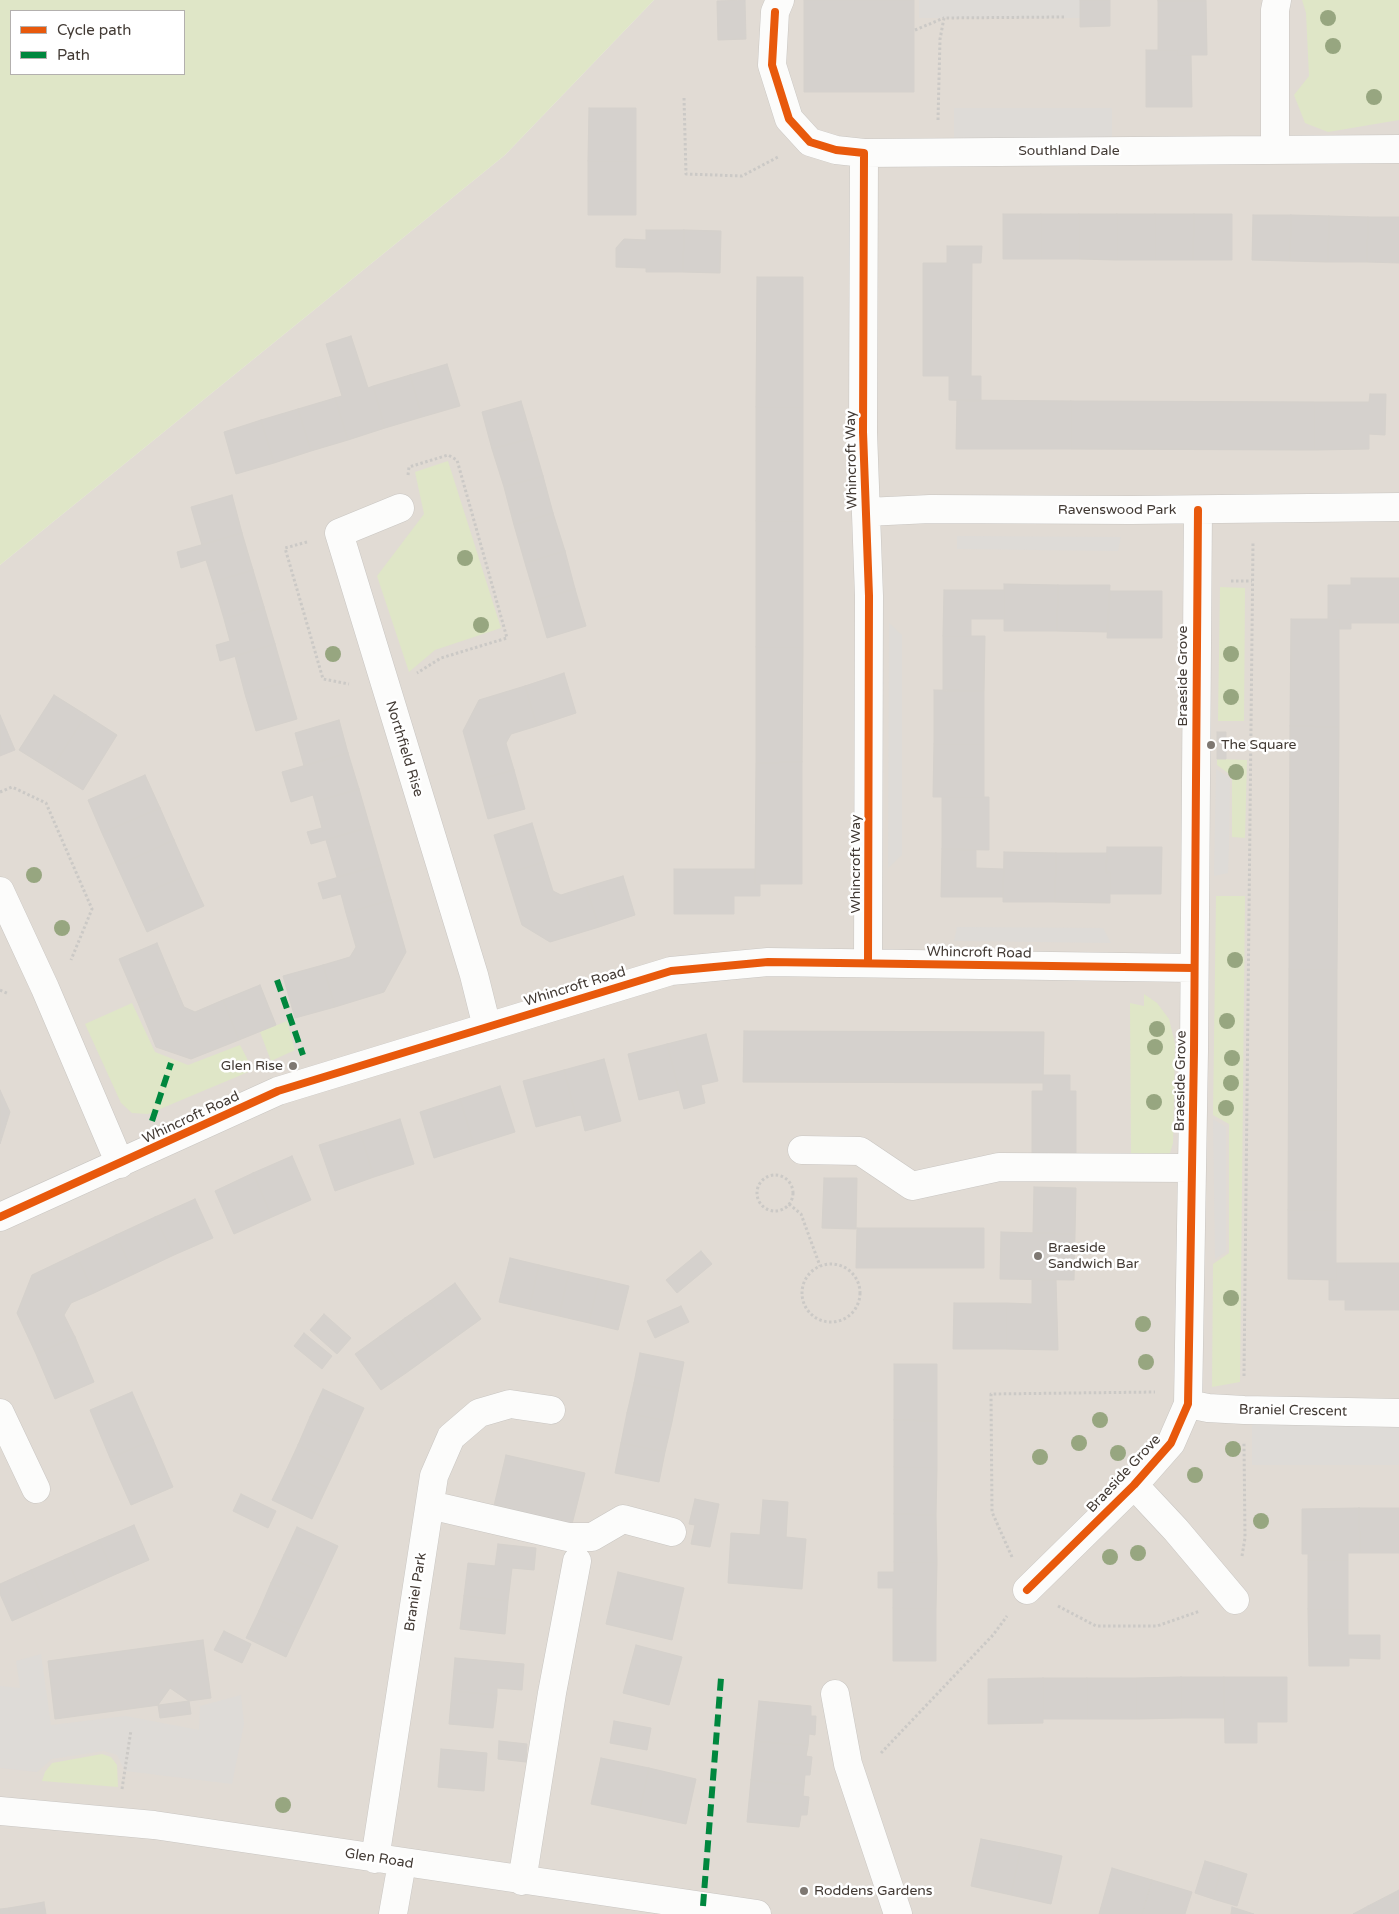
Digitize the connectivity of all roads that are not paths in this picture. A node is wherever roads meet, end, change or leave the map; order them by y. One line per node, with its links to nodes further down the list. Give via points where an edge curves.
1 (1278, 0): 3 (street, via 1275,10)
2 (777, 6): 5 (street, via 772,66 789,119 810,142 836,150)
3 (1275, 148): 4 (street, Southland Dale); 5 (street, Southland Dale)
4 (1399, 149)
5 (864, 153): 9 (street, Whincroft Way)
6 (1399, 507): 8 (street, Ravenswood Park)
7 (400, 508): 13 (street, Northfield Rise, via 339,533)
8 (1198, 510): 9 (street, Ravenswood Park, via 930,509); 12 (street, Braeside Grove)
9 (866, 512): 11 (street, Whincroft Way, via 869,596)
10 (0, 891): 15 (street)
11 (868, 963): 12 (street, Whincroft Road); 13 (street, Whincroft Road, via 768,962 671,971)
12 (1194, 968): 16 (street, Braeside Grove)
13 (487, 1027): 15 (street, Whincroft Road, via 278,1091)
14 (802, 1150): 16 (street, via 860,1151 912,1186 998,1167)
15 (120, 1164): 17 (street, Whincroft Road)
16 (1191, 1168): 18 (street, Braeside Grove)
17 (0, 1217)
18 (1188, 1398): 21 (street, Braniel Crescent, via 1208,1408); 22 (street, Braeside Grove, via 1171,1444)
19 (551, 1410): 24 (street, Braniel Park, via 510,1404 480,1413 451,1437 434,1476)
20 (0, 1413): 23 (street)
21 (1399, 1413)
22 (1134, 1485): 27 (street, Braeside Grove); 28 (street, Braeside Grove)
23 (36, 1489)
24 (430, 1505): 25 (street, via 568,1537 592,1536 623,1519); 31 (street, Braniel Park)
25 (672, 1532)
26 (577, 1561): 33 (street)
27 (1027, 1590)
28 (1234, 1600)
29 (835, 1694): 37 (street, via 848,1764)
30 (0, 1811): 31 (street, Glen Road, via 154,1825)
31 (375, 1859): 32 (street, Glen Road)
32 (402, 1863): 33 (street, Glen Road); 35 (street)
33 (522, 1881): 34 (street, Glen Road)
34 (715, 1911): 36 (street, Glen Road)
35 (393, 1914)
36 (757, 1914)
37 (898, 1914)

